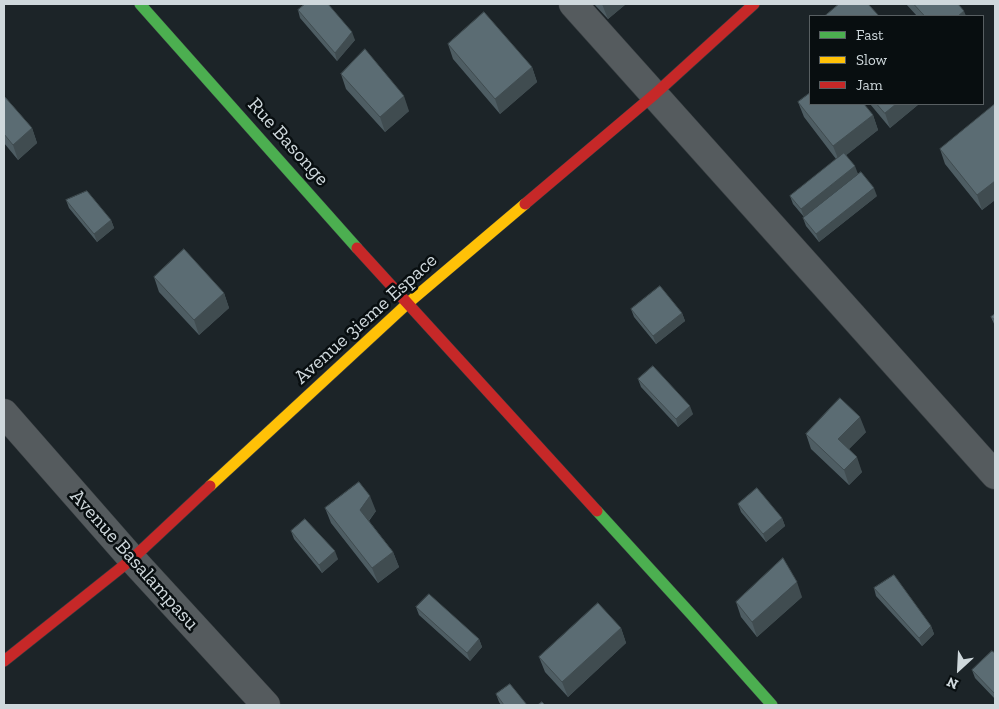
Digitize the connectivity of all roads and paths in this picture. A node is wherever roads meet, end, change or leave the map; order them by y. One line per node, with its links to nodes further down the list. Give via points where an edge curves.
1 (140, 4): 5 (street, Rue Basonge)
2 (574, 4): 4 (street)
3 (754, 4): 4 (street, Avenue 3ieme Espace)
4 (655, 94): 5 (street, Avenue 3ieme Espace); 7 (street)
5 (407, 304): 8 (street, Avenue 3ieme Espace); 11 (street, Rue Basonge)
6 (4, 413): 8 (street, Avenue Basalampasu)
7 (995, 475)
8 (132, 559): 9 (street, Avenue 3ieme Espace); 10 (street, Avenue Basalampasu)
9 (4, 661)
10 (266, 705)
11 (772, 705)

